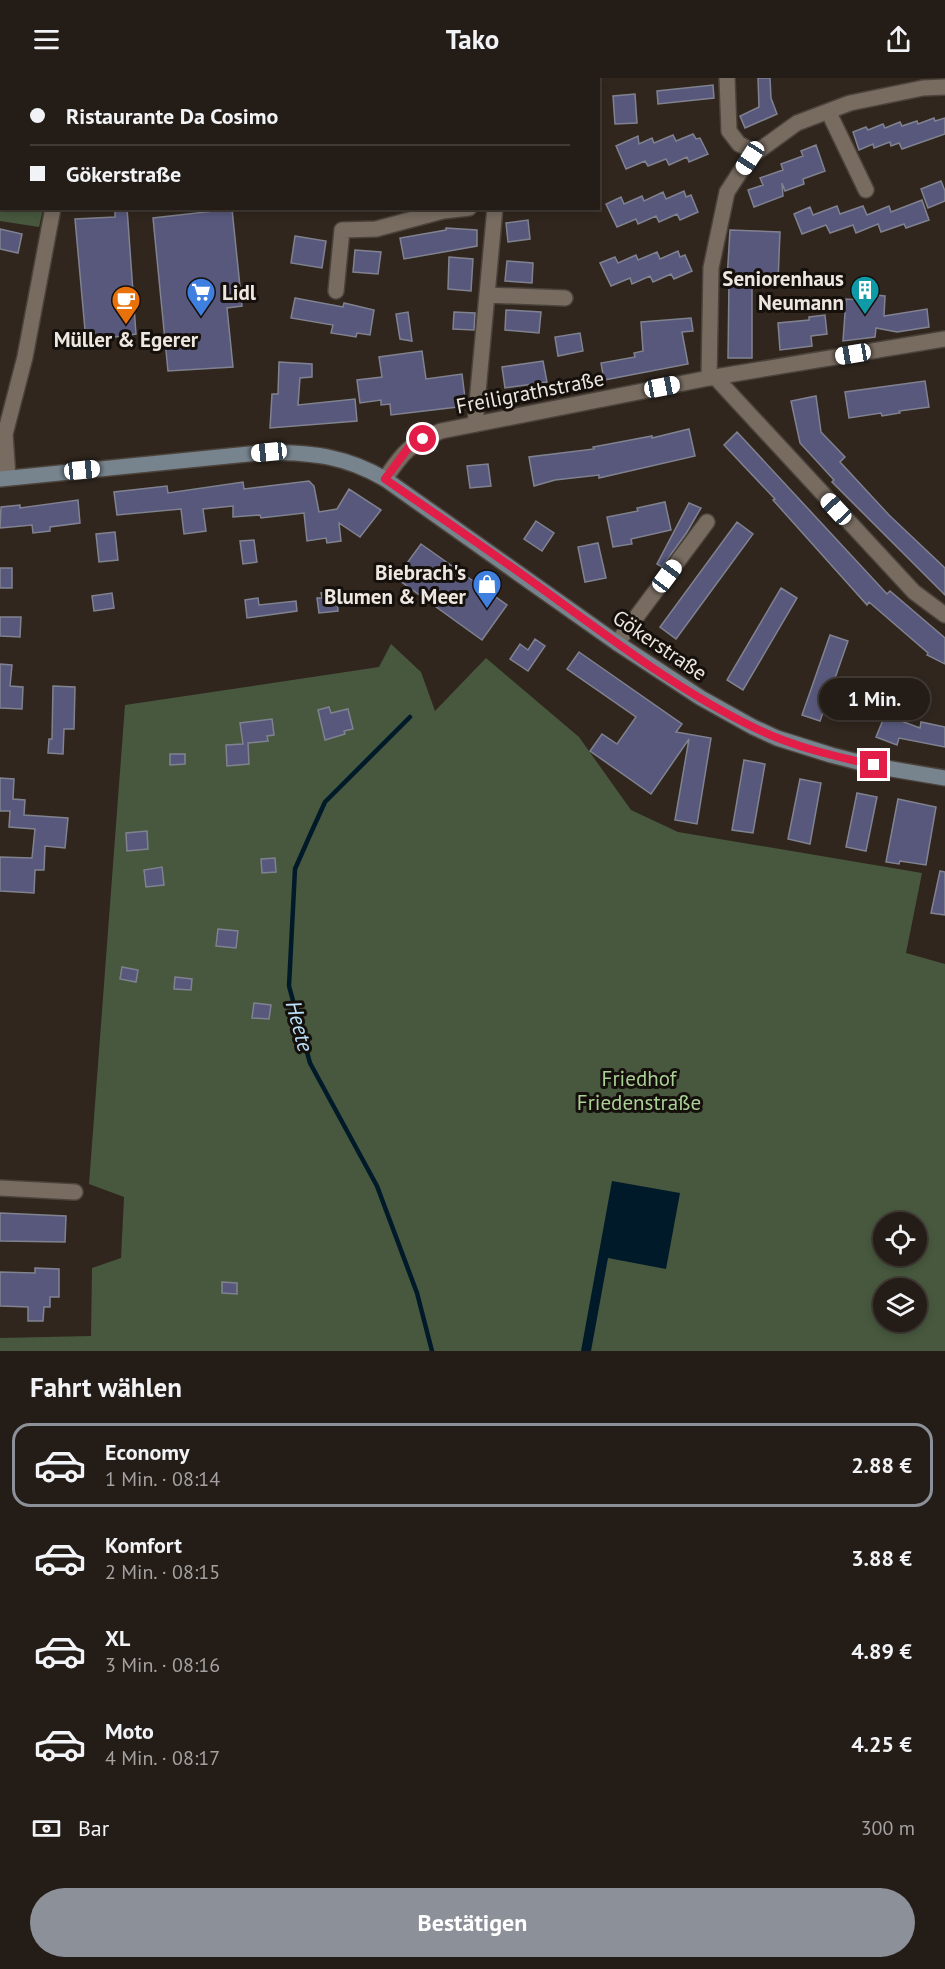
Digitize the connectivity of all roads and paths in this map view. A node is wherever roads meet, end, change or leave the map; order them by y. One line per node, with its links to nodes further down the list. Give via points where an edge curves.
1 (727, 78): 4 (street, via 729,131 739,144)
2 (945, 87): 3 (street, via 850,103)
3 (829, 113): 4 (street, via 797,123); 5 (street)
4 (755, 153): 13 (street, via 727,192 711,268)
5 (866, 190)
6 (53, 210): 15 (street, via 25,357 5,434)
7 (452, 210): 9 (street, via 376,229 342,230)
8 (495, 210): 10 (street)
9 (336, 291)
10 (487, 295): 11 (street); 14 (street)
11 (565, 298)
12 (945, 339): 13 (street, Freiligrathstraße)
13 (712, 378): 14 (street, Freiligrathstraße); 18 (street, via 914,592)
14 (475, 424): 16 (street, Freiligrathstraße, via 441,431 409,447)
15 (4, 478): 16 (main road, via 269,452 329,456)
16 (385, 479): 19 (main road, Gökerstraße)
17 (707, 522): 19 (street)
18 (945, 615)
19 (617, 643): 20 (main road, Gökerstraße, via 701,698 777,738 831,755)
20 (945, 778)
21 (0, 1188): 22 (street)
22 (75, 1192)

